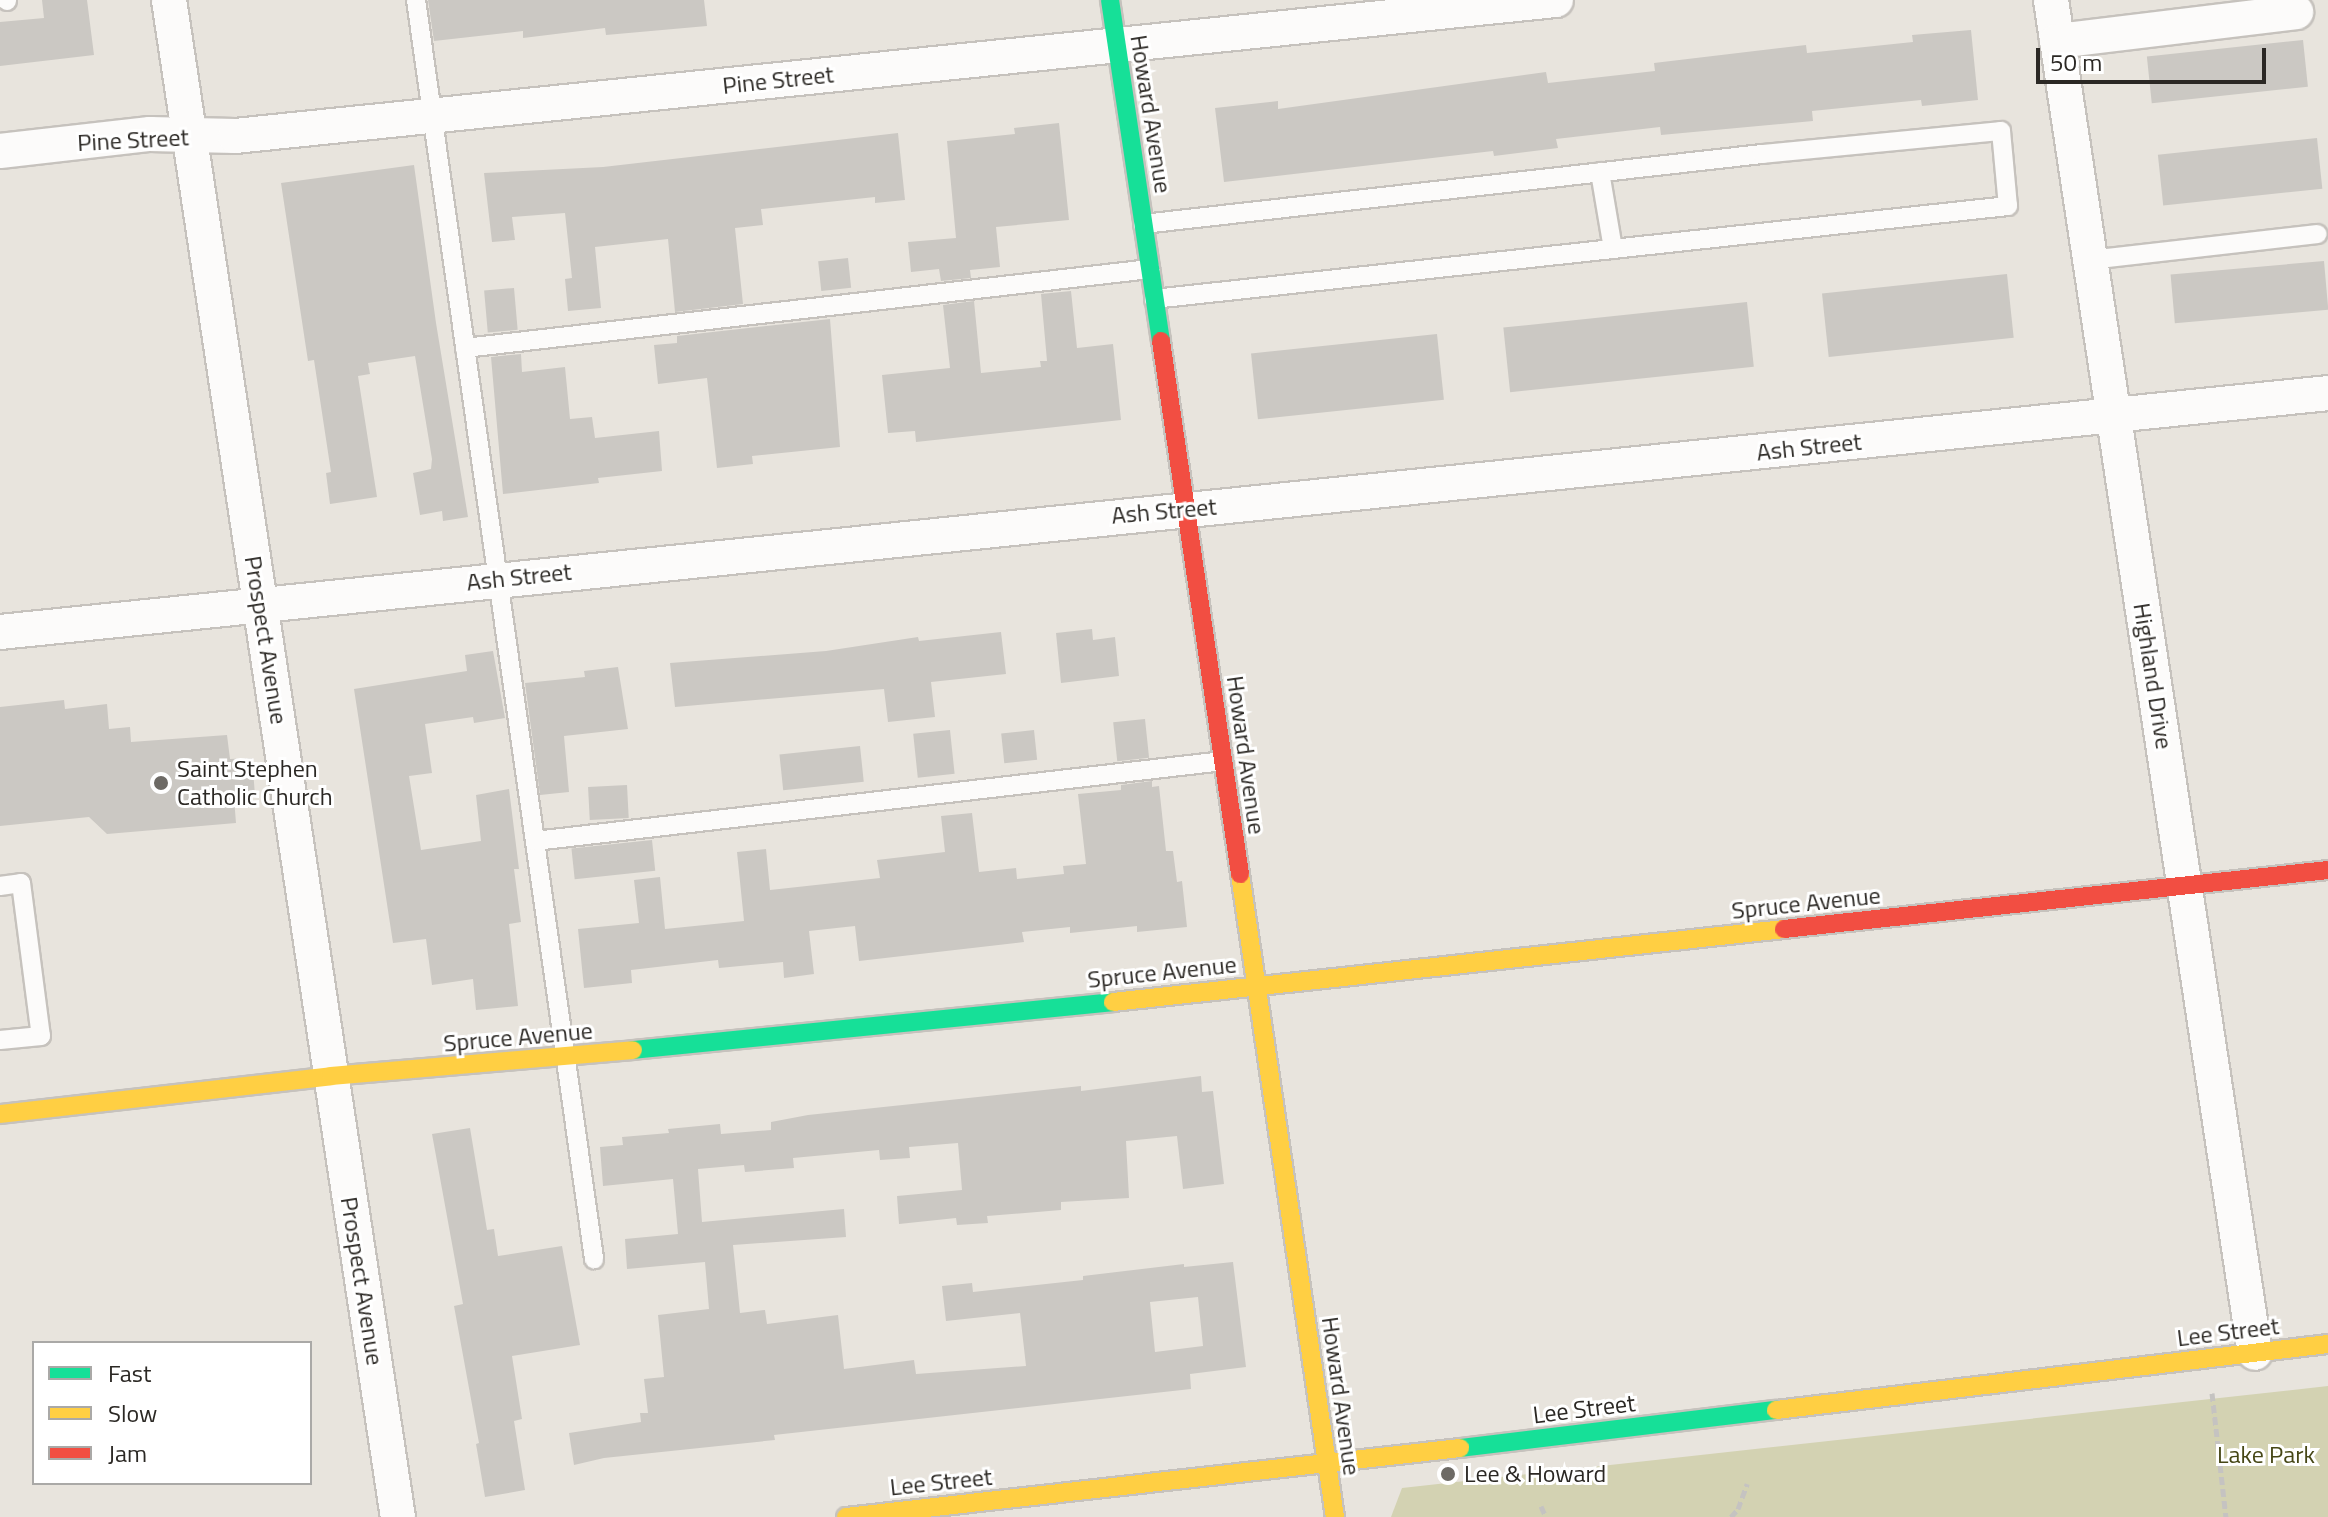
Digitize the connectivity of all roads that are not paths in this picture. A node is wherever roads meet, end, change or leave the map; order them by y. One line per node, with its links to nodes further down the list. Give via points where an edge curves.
1 (169, 0): 10 (street, Prospect Avenue)
2 (416, 0): 9 (lane)
3 (1110, 0): 8 (street, Howard Avenue)
4 (1556, 0): 8 (street, Pine Street)
5 (2051, 0): 7 (street, Highland Drive)
6 (2296, 12): 7 (street)
7 (2057, 41): 16 (street, Highland Drive)
8 (1116, 45): 9 (street, Pine Street); 13 (street, Howard Avenue)
9 (432, 116): 10 (street, Pine Street, via 235,136); 19 (lane)
10 (189, 135): 11 (street, Pine Street, via 150,134); 24 (street, Prospect Avenue)
11 (0, 151)
12 (1600, 172): 13 (lane); 15 (lane); 15 (lane, via 2001,131 2008,206)
13 (1143, 224): 17 (street, Howard Avenue)
14 (2318, 234): 16 (lane)
15 (1613, 249): 18 (lane)
16 (2090, 260): 21 (street, Highland Drive)
17 (1150, 269): 18 (street, Howard Avenue); 19 (lane)
18 (1154, 299): 22 (street, Howard Avenue)
19 (465, 348): 23 (lane)
20 (2328, 393): 21 (street, Ash Street)
21 (2114, 416): 22 (street, Ash Street); 29 (street, Highland Drive)
22 (1186, 509): 23 (street, Ash Street); 26 (street, Howard Avenue)
23 (498, 579): 24 (street, Ash Street); 27 (lane)
24 (260, 604): 25 (street, Ash Street); 34 (street, Prospect Avenue)
25 (0, 632)
26 (1223, 761): 27 (lane); 31 (street, Howard Avenue)
27 (535, 841): 33 (lane)
28 (2328, 870): 29 (street, Spruce Avenue)
29 (2185, 885): 31 (street, Spruce Avenue); 38 (street, Highland Drive)
30 (0, 886): 32 (lane, via 21,883 41,1036)
31 (1256, 987): 33 (street, Spruce Avenue); 39 (street, Howard Avenue)
32 (0, 1040)
33 (566, 1057): 34 (street, Spruce Avenue); 36 (lane)
34 (331, 1076): 35 (street, Spruce Avenue); 40 (street, Prospect Avenue)
35 (0, 1114)
36 (594, 1259)
37 (2328, 1344): 38 (street, Lee Street)
38 (2255, 1353): 39 (street, Lee Street)
39 (1327, 1464): 41 (street, Lee Street); 42 (street, Howard Avenue)
40 (398, 1517)
41 (846, 1517)
42 (1335, 1517)

